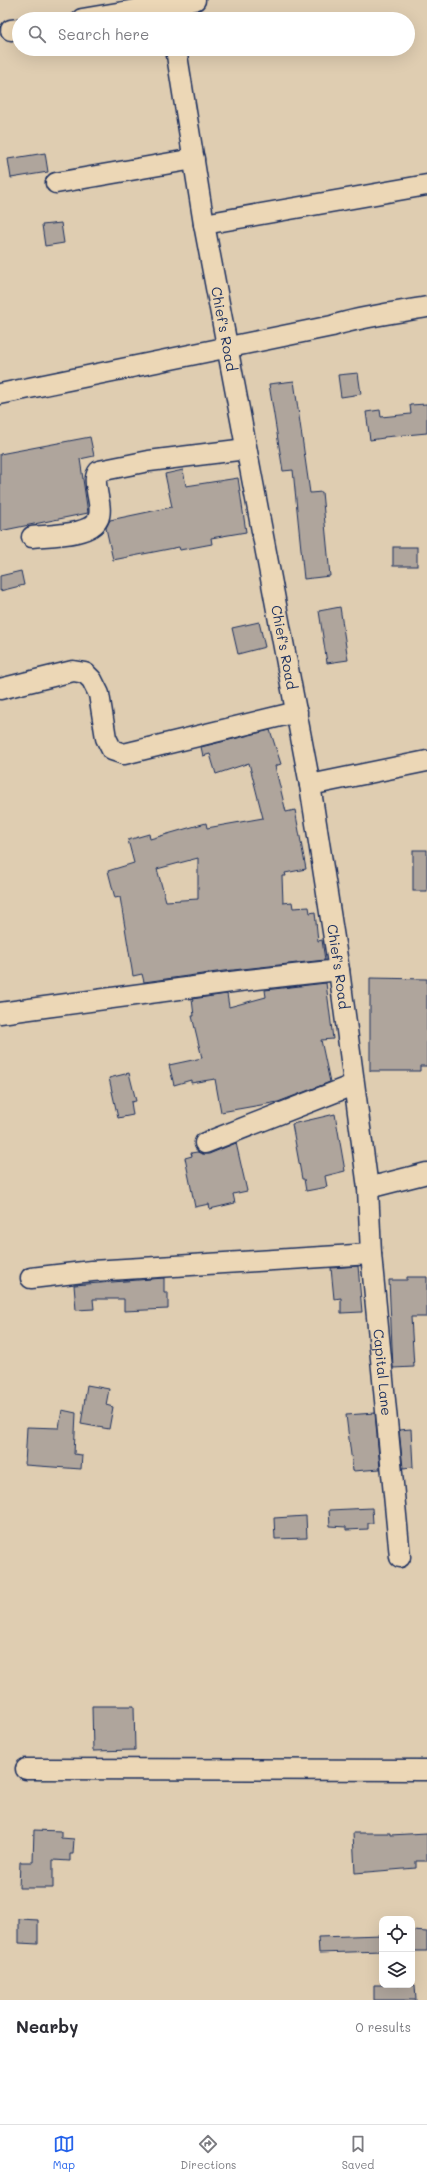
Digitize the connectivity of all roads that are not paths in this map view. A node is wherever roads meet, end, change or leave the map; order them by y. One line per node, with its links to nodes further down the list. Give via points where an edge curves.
1 (195, 0): 2 (street)
2 (170, 8): 3 (street)
3 (138, 12)
4 (177, 56): 5 (street, Chief's Road)
5 (194, 159): 6 (street); 8 (street, Chief's Road)
6 (56, 183)
7 (427, 185): 8 (street)
8 (204, 224): 10 (street, Chief's Road)
9 (427, 307): 10 (street, via 354,319 332,326)
10 (228, 347): 11 (street); 12 (street, Chief's Road)
11 (0, 394)
12 (246, 449): 13 (street, via 149,461 99,471 95,477 100,508 99,518 94,525 83,531); 15 (street, Chief's Road)
13 (32, 537)
14 (0, 690): 15 (street, via 73,671 85,673 99,694 106,738 112,750 124,754)
15 (297, 712): 17 (street, Chief's Road)
16 (427, 761): 17 (street)
17 (310, 785): 18 (street, Chief's Road)
18 (339, 970): 19 (street); 20 (street, Chief's Road)
19 (0, 1013)
20 (353, 1084): 21 (street); 23 (street, Chief's Road)
21 (206, 1143)
22 (427, 1173): 23 (street)
23 (368, 1188): 24 (street, Capital Lane)
24 (371, 1254): 25 (street, via 92,1271); 26 (street, Capital Lane)
25 (31, 1278)
26 (400, 1556)
27 (26, 1769): 28 (street)
28 (427, 1770)

